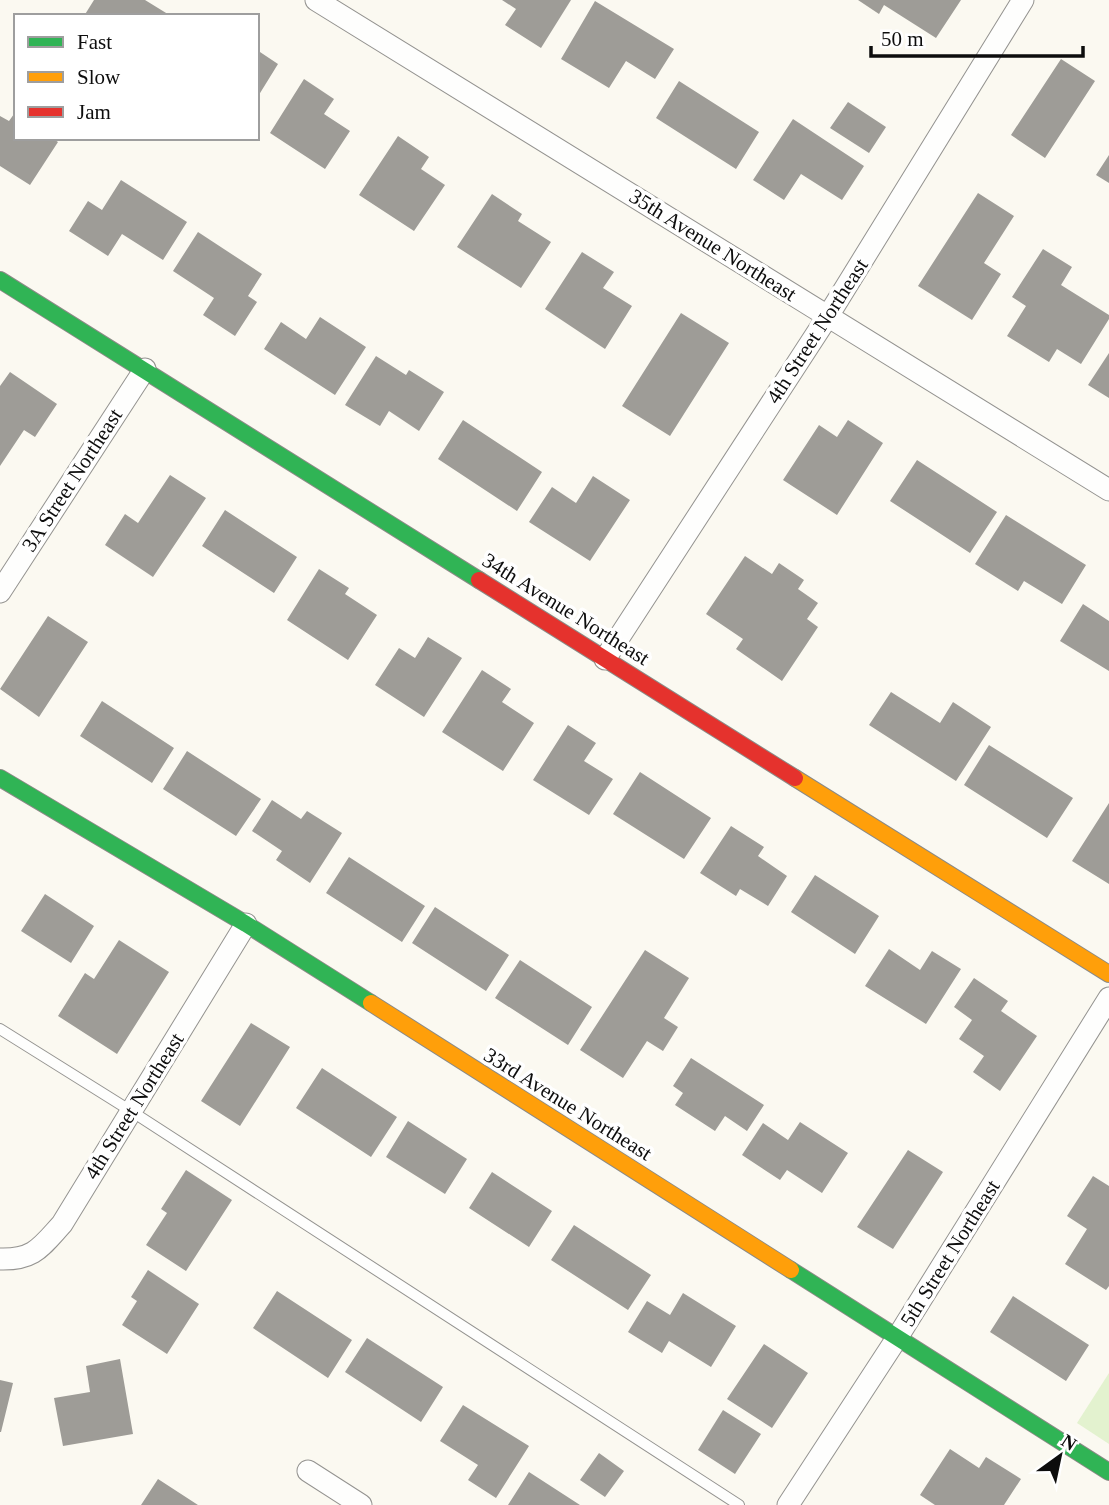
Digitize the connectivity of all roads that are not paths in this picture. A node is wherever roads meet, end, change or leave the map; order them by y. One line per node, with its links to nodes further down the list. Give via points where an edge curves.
1 (316, 0): 4 (street, 35th Avenue Northeast)
2 (1023, 0): 4 (street, 4th Street Northeast)
3 (0, 280): 5 (street, 34th Avenue Northeast)
4 (828, 316): 6 (street, 35th Avenue Northeast); 8 (street, 4th Street Northeast)
5 (145, 369): 7 (street, 3A Street Northeast); 8 (street, 34th Avenue Northeast)
6 (1109, 490)
7 (0, 592)
8 (605, 659): 11 (street, 34th Avenue Northeast)
9 (0, 778): 10 (street, 33rd Avenue Northeast)
10 (246, 924): 14 (street, 4th Street Northeast); 16 (street, 33rd Avenue Northeast)
11 (1109, 974)
12 (1109, 998): 16 (street, 5th Street Northeast)
13 (0, 1029): 14 (lane)
14 (131, 1111): 15 (street, 4th Street Northeast, via 62,1224 35,1253); 20 (lane)
15 (0, 1259)
16 (897, 1338): 18 (street, 33rd Avenue Northeast); 21 (street, 5th Street Northeast)
17 (308, 1471): 19 (street)
18 (1109, 1472)
19 (361, 1505)
20 (739, 1505)
21 (788, 1505)

